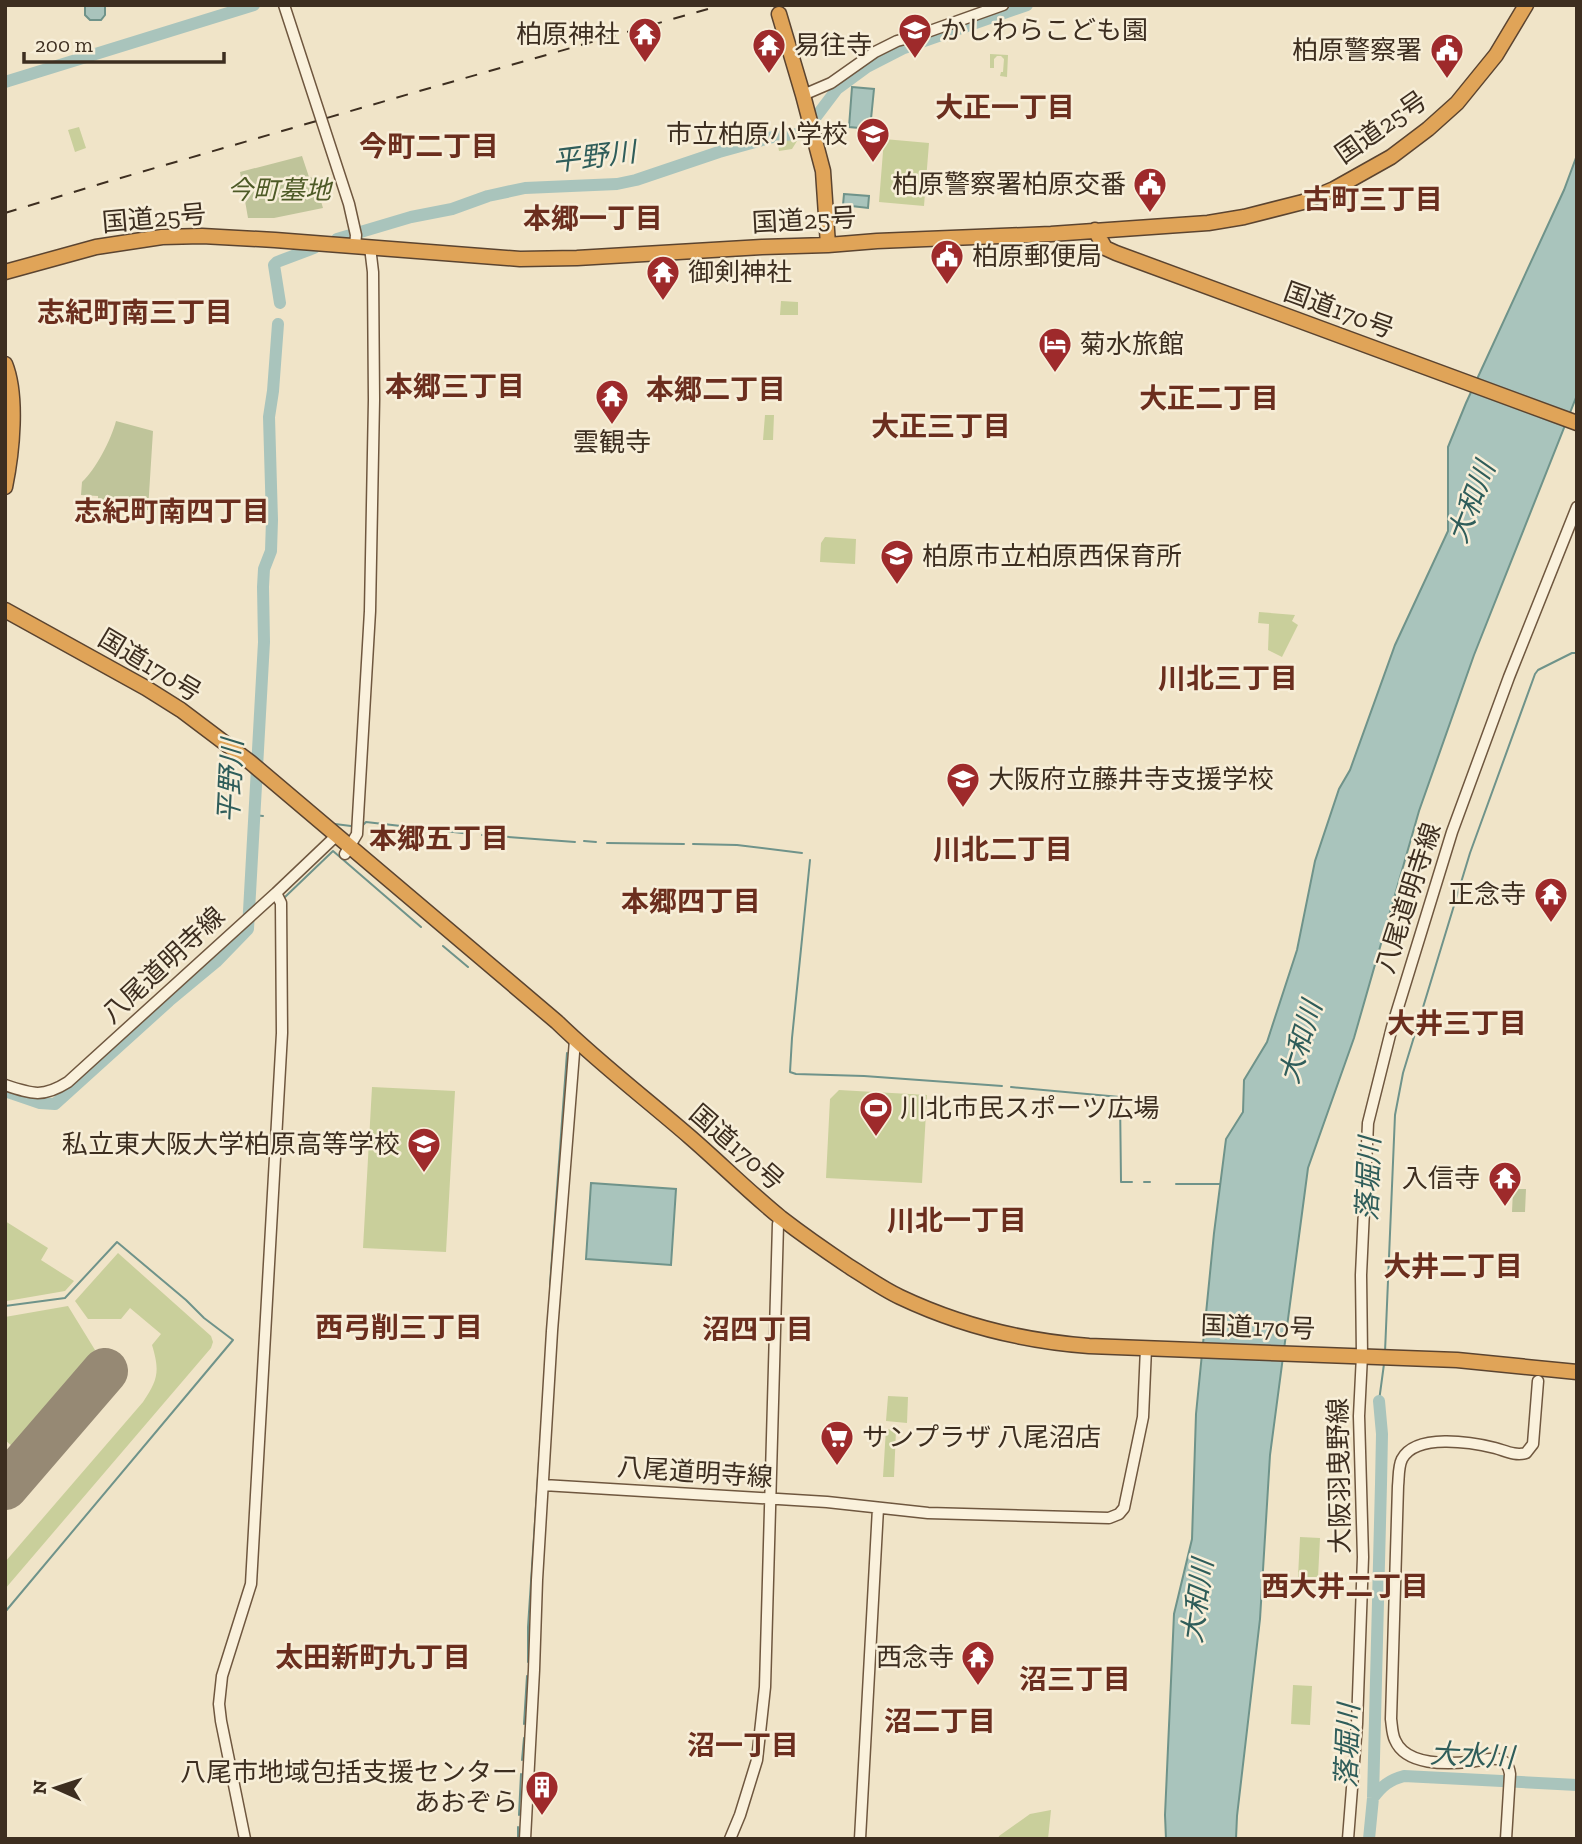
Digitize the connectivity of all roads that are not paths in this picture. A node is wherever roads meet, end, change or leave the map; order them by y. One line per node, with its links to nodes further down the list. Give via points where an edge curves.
1 (284, 5): 7 (street)
2 (1003, 5): 5 (street, via 897,41)
3 (1526, 5): 6 (highway, 国道25号, via 1496,55 1457,103 1391,157 1356,177 1303,202 1244,217)
4 (779, 14): 5 (highway)
5 (803, 95): 8 (highway, via 822,171)
6 (1095, 230): 8 (highway, 国道25号); 11 (highway, 国道170号, via 1105,248 1116,253)
7 (359, 240): 8 (highway, 国道25号, via 520,259); 9 (highway, 国道25号, via 151,238 96,247); 18 (street, via 373,272 370,611 357,834)
8 (828, 245)
9 (5, 272)
10 (5, 363): 12 (highway, via 12,393)
11 (1577, 423)
12 (5, 487)
13 (1577, 507): 24 (street, 八尾道明寺線, via 1452,832 1375,1088 1366,1147)
14 (5, 610): 16 (highway, 国道170号, via 181,710)
15 (5, 618): 16 (highway, 国道170号, via 164,708)
16 (256, 771): 17 (highway, 国道170号)
17 (334, 838): 18 (highway, 国道170号); 19 (street, 八尾道明寺線)
18 (348, 850): 20 (highway, 国道170号)
19 (276, 893): 21 (street, 八尾道明寺線, via 68,1082 42,1094); 32 (street, via 281,903 282,1033 251,1584 222,1676 219,1704)
20 (574, 1044): 22 (highway, 国道170号); 29 (street)
21 (5, 1085)
22 (779, 1221): 23 (highway, 国道170号, via 813,1251 873,1291 965,1330 1046,1345); 30 (street)
23 (1151, 1351): 24 (highway, 国道170号); 31 (street, 八尾道明寺線, via 1143,1417 1119,1514 1070,1518)
24 (1363, 1359): 25 (highway, 国道170号); 36 (street, 大阪羽曳野線, via 1359,1416 1361,1627)
25 (1457, 1363): 26 (highway, 国道170号); 27 (highway, 国道170号)
26 (1577, 1372)
27 (1577, 1378)
28 (1538, 1381): 37 (street, via 1533,1444 1526,1453 1467,1443 1425,1443 1402,1459 1398,1486 1391,1719 1395,1740 1406,1753 1423,1760 1500,1759 1509,1767)
29 (543, 1485): 30 (street, 八尾道明寺線); 33 (street)
30 (771, 1500): 31 (street, 八尾道明寺線); 34 (street, via 761,1731 757,1760)
31 (878, 1508): 35 (street)
32 (245, 1839)
33 (525, 1839)
34 (730, 1839)
35 (860, 1839)
36 (1348, 1839)
37 (1506, 1839)

